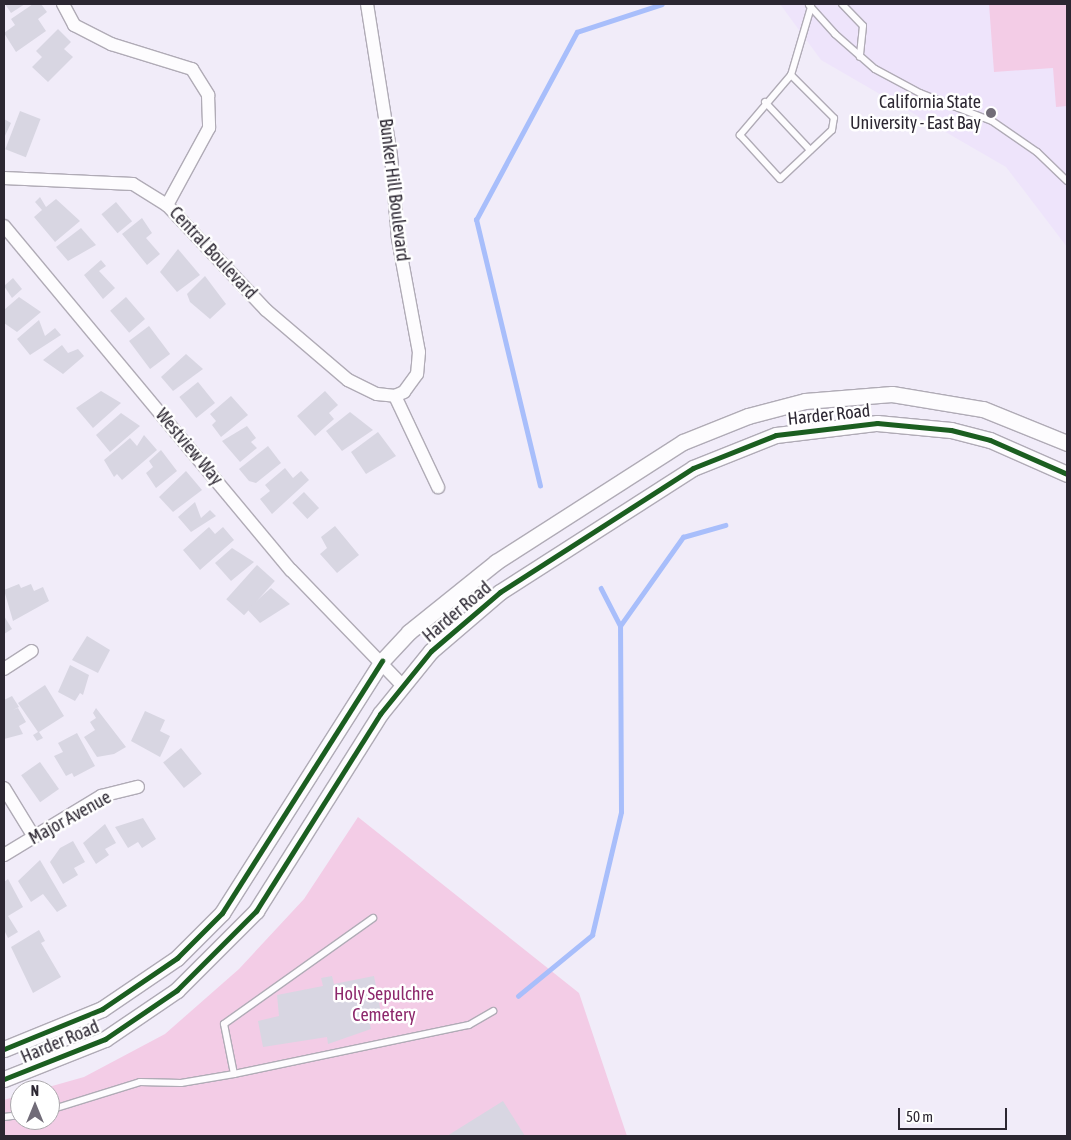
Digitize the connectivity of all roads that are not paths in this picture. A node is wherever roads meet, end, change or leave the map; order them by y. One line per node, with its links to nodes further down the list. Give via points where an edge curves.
1 (63, 4): 11 (street, via 74,25 111,44 192,69 208,95 209,128)
2 (367, 4): 13 (street, Bunker Hill Boulevard, via 392,156 398,239 419,352 417,374 404,392)
3 (842, 4): 5 (lane, via 862,26)
4 (810, 5): 5 (lane); 6 (lane)
5 (860, 57): 10 (lane, via 920,94 992,121 1037,152)
6 (791, 75): 7 (lane); 8 (lane, via 834,118 832,130)
7 (765, 102): 8 (lane); 8 (lane, via 740,134 780,179)
8 (810, 150)
9 (4, 178): 11 (street, Central Boulevard, via 133,184)
10 (1067, 181)
11 (167, 204): 13 (street, Central Boulevard, via 266,310 348,380)
12 (4, 226): 18 (street, Westview Way, via 292,570)
13 (395, 396): 16 (street)
14 (1067, 443): 18 (street, Harder Road, via 983,409 917,396 833,397 748,416 667,452 496,562 438,606)
15 (1067, 474): 20 (street, Harder Road, via 990,440 911,424 842,424 749,443 693,468 500,592 431,651)
16 (438, 487)
17 (32, 651): 19 (street)
18 (382, 661): 20 (street); 27 (street, Harder Road, via 222,913 177,958 102,1009)
19 (4, 669)
20 (402, 685): 29 (street, Harder Road, via 281,876 229,942 177,990 105,1039)
21 (138, 787): 23 (street, Major Avenue, via 101,796)
22 (4, 788): 23 (street)
23 (34, 836): 24 (street, Major Avenue)
24 (4, 855)
25 (373, 918): 28 (lane, via 224,1024)
26 (493, 1011): 28 (lane, via 469,1025)
27 (4, 1049)
28 (234, 1074): 30 (lane, via 181,1083 140,1082)
29 (4, 1078)
30 (60, 1107)

